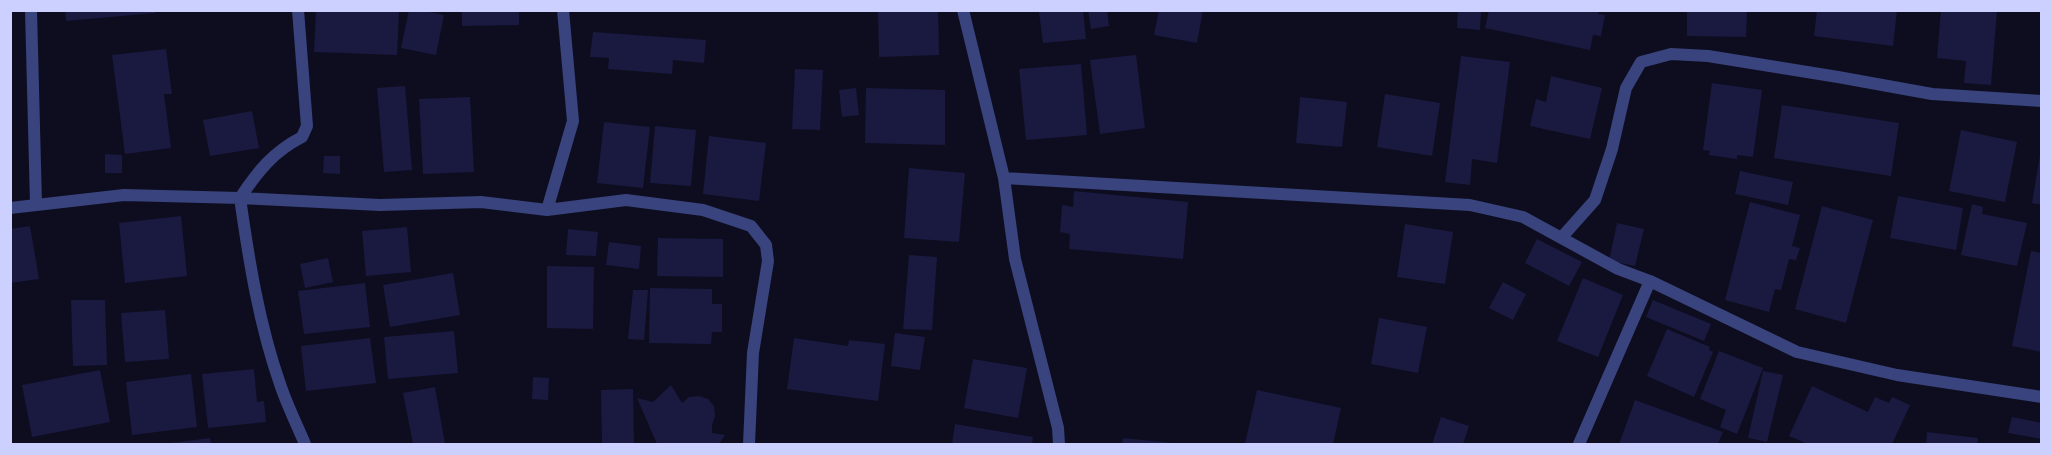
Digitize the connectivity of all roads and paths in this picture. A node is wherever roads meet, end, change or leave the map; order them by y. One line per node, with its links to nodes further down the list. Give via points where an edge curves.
1 (31, 10): 8 (street)
2 (298, 10): 7 (street, via 307,126 302,138 284,147 257,172)
3 (563, 10): 10 (street, via 573,122)
4 (963, 10): 6 (street)
5 (2042, 102): 11 (street, via 1932,94 1708,56 1671,54 1641,62 1626,88 1595,200)
6 (1004, 177): 11 (street, via 1470,205 1523,217); 16 (street, via 1015,259)
7 (240, 198): 8 (street, via 124,195); 10 (street, via 380,205 481,202); 14 (street, via 251,275 280,384)
8 (36, 204): 9 (street)
9 (10, 208)
10 (547, 210): 15 (street, via 626,200 703,210 752,226 766,245 768,261 753,353)
11 (1562, 237): 12 (street, via 1618,269)
12 (1650, 281): 13 (street, via 1797,352 1897,375); 17 (street)
13 (2042, 397)
14 (305, 444)
15 (749, 444)
16 (1059, 444)
17 (1580, 444)

